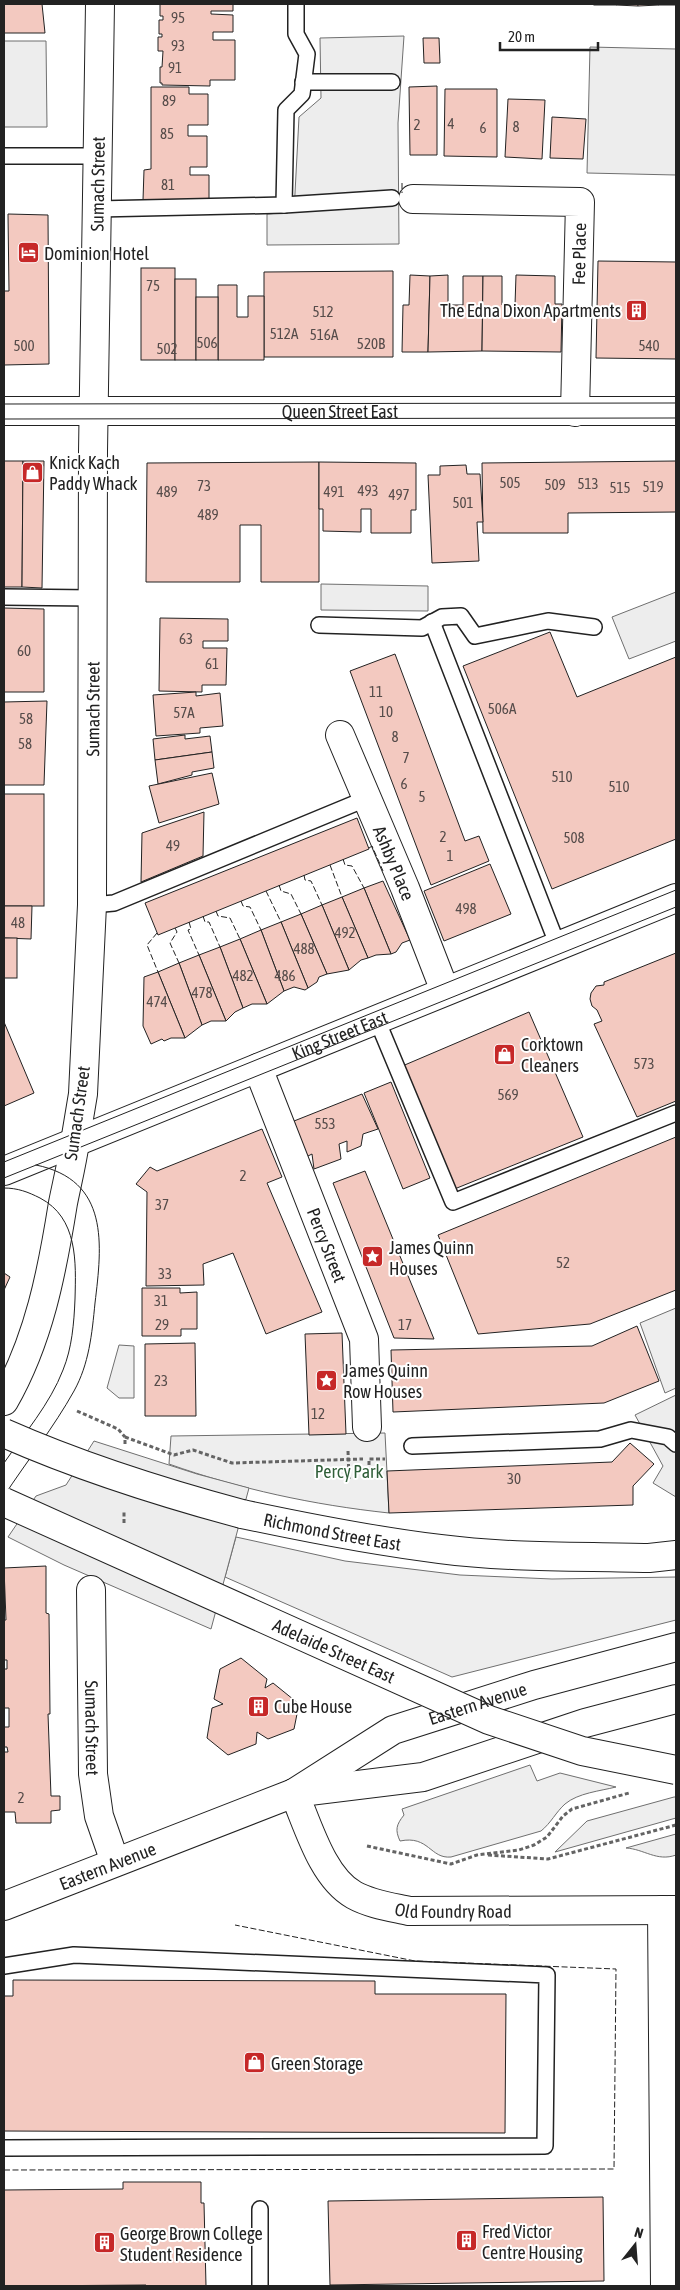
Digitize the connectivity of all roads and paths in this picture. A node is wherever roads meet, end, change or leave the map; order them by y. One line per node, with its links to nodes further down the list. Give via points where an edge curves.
1 (100, 4): 6 (main road, Sumach Street)
2 (296, 4): 3 (lane, via 296,34 307,54)
3 (303, 82): 4 (lane); 8 (lane, via 302,94 286,110)
4 (392, 82)
5 (4, 156): 6 (lane)
6 (98, 156): 9 (main road, Sumach Street)
7 (403, 199): 8 (lane); 13 (main road, Fee Place, via 580,202)
8 (284, 205): 9 (lane)
9 (97, 209): 11 (main road, Sumach Street)
10 (4, 411): 11 (main road, Queen Street East)
11 (94, 411): 13 (main road, Queen Street East); 15 (main road, Sumach Street)
12 (676, 411): 13 (main road, Queen Street East)
13 (575, 412)
14 (4, 597): 15 (lane)
15 (93, 598): 22 (main road, Sumach Street)
16 (432, 622): 17 (lane, via 422,628); 18 (lane, via 442,617 461,616 475,636 548,621); 23 (lane)
17 (319, 625)
18 (594, 627)
19 (340, 735): 20 (main road, Ashby Place)
20 (368, 798): 22 (lane, via 114,903); 24 (main road, Ashby Place)
21 (676, 898): 23 (main road, King Street East)
22 (92, 905): 28 (main road, Sumach Street, via 83,1094)
23 (558, 946): 24 (main road, King Street East)
24 (445, 991): 25 (main road, King Street East)
25 (377, 1020): 26 (main road, King Street East); 27 (lane, via 453,1202)
26 (258, 1068): 28 (main road, King Street East); 31 (main road, Percy Street, via 364,1339)
27 (676, 1113)
28 (75, 1142): 29 (main road, King Street East); 30 (main road, Sumach Street, via 44,1307)
29 (4, 1171)
30 (4, 1401)
31 (367, 1427): 36 (path)
32 (4, 1433): 40 (main road, Richmond Street East, bridge, via 102,1472 176,1496 340,1535 479,1553 649,1558)
33 (125, 1437): 36 (path, via 174,1455 194,1450 232,1463)
34 (676, 1444): 35 (lane, via 668,1437 631,1430 600,1439)
35 (412, 1446)
36 (369, 1459): 37 (path); 38 (path)
37 (385, 1459)
38 (369, 1478)
39 (4, 1502): 44 (main road, Adelaide Street East, bridge, via 489,1720 582,1750)
40 (676, 1555)
41 (91, 1590): 50 (main road, Sumach Street, via 93,1774 99,1816)
42 (676, 1647): 45 (main road, Eastern Avenue, via 534,1685 393,1730)
43 (676, 1699): 45 (main road, Eastern Avenue, via 585,1724 423,1777)
44 (676, 1770)
45 (294, 1792): 50 (main road, Eastern Avenue); 52 (main road, Old Foundry Road, via 324,1864 336,1882 354,1895 377,1904 409,1911)
46 (630, 1792): 49 (path, via 572,1809 562,1816 547,1837 534,1845)
47 (676, 1825): 49 (path, via 548,1859)
48 (367, 1846): 49 (path, via 451,1864)
49 (477, 1855)
50 (115, 1862): 51 (main road, Eastern Avenue)
51 (4, 1906)
52 (669, 1910): 57 (main road)
53 (4, 1966): 54 (lane, via 74,1955 547,1975 545,2146)
54 (4, 2148)
55 (260, 2209): 56 (lane)
56 (260, 2286)
57 (665, 2286)

